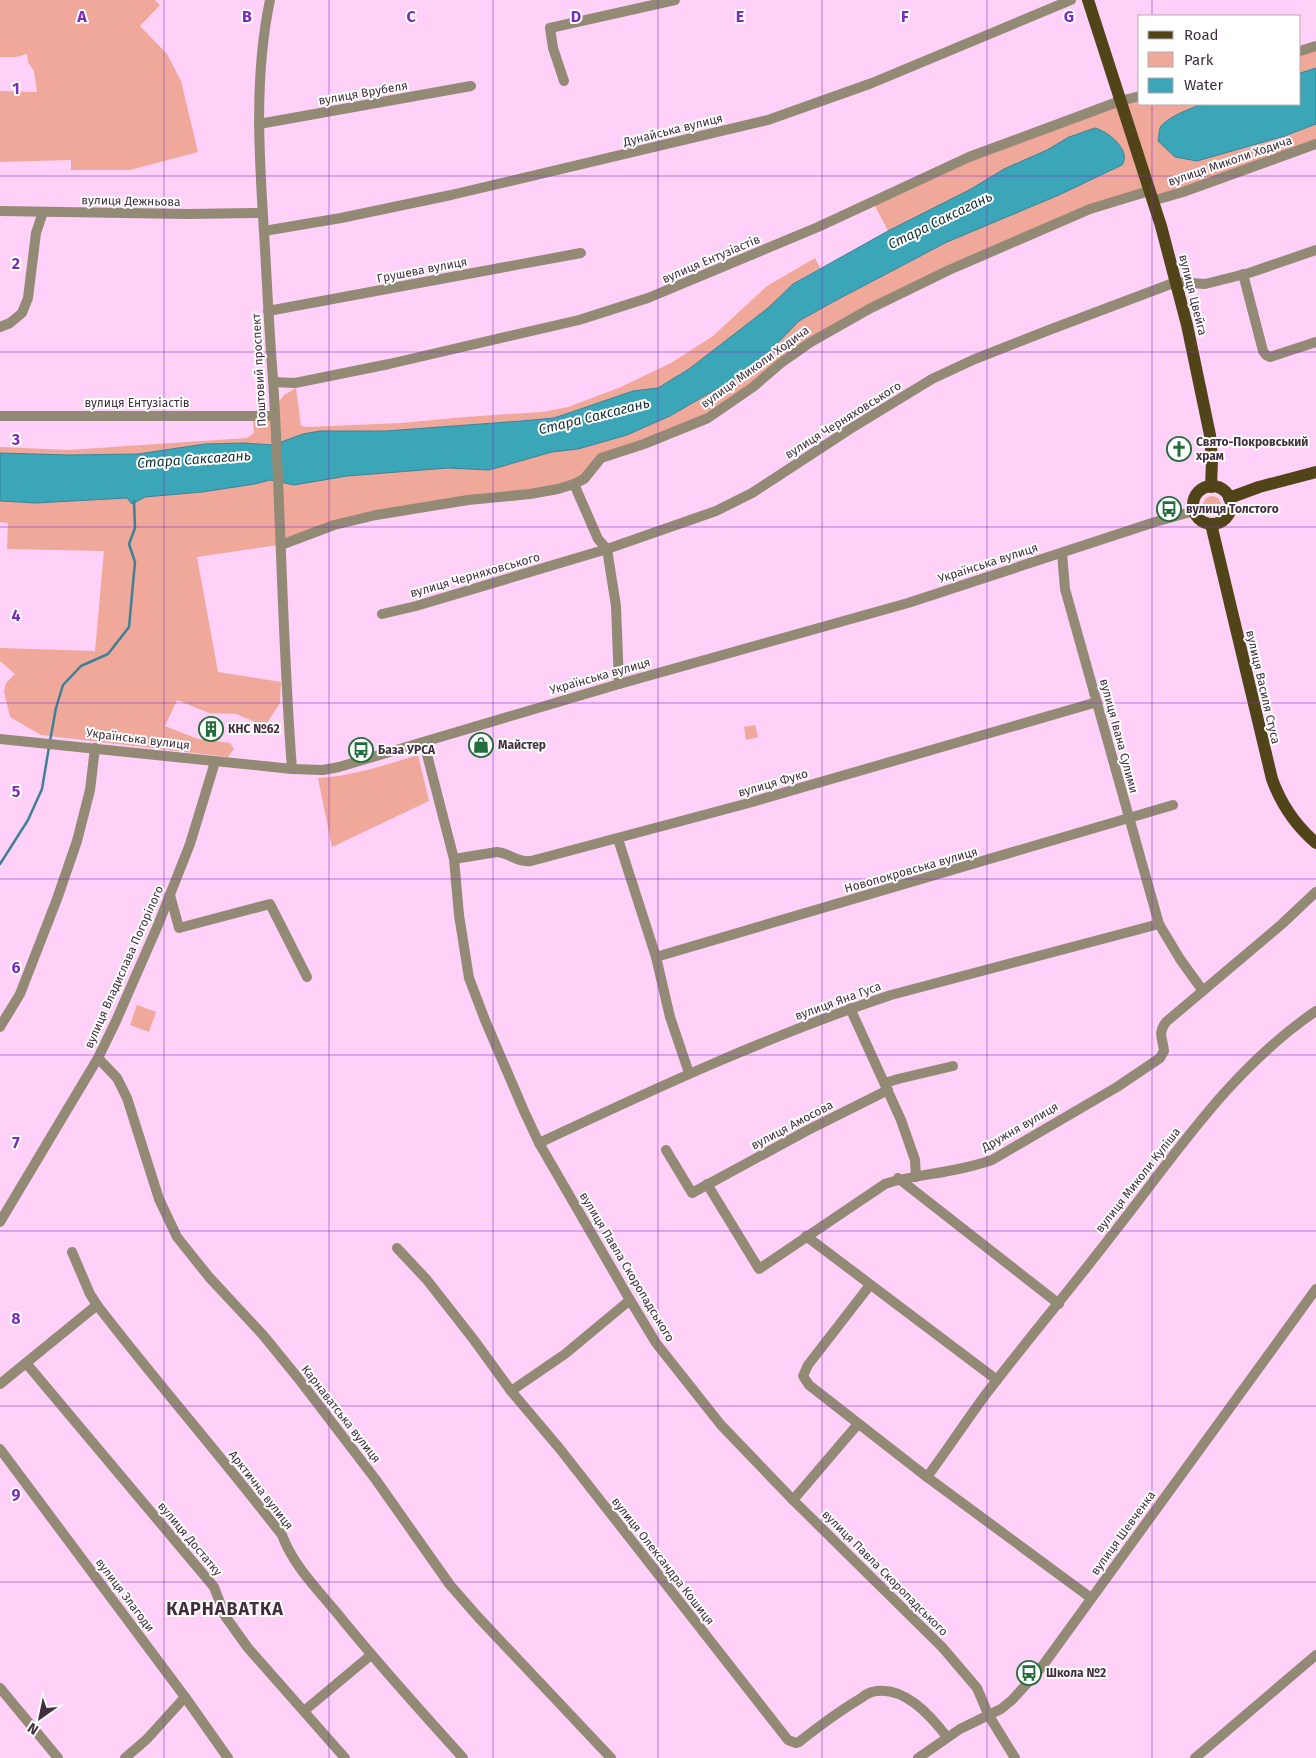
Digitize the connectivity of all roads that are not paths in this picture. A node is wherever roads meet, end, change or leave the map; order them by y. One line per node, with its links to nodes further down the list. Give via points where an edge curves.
1 (270, 0): 11 (street, Поштовий проспект, via 262,55)
2 (675, 0): 7 (street, via 550,28)
3 (1071, 0): 17 (street, Дунайська вулиця, via 872,83 768,120 451,195)
4 (1088, 0): 10 (main road, вулиця Цвейга)
5 (1316, 46): 6 (street)
6 (1301, 50)
7 (564, 81)
8 (471, 86): 11 (street, вулиця Врубеля)
9 (1138, 96): 10 (street, вулиця Ентузіастів)
10 (1120, 101): 13 (main road, вулиця Цвейга); 25 (street, вулиця Ентузіастів, via 969,157 818,227 648,298 579,320 389,364 295,383)
11 (259, 124): 16 (street, Поштовий проспект)
12 (1316, 144): 13 (street, вулиця Миколи Ходича, via 1183,192)
13 (1151, 196): 21 (main road, вулиця Цвейга); 29 (street, вулиця Миколи Ходича, via 1090,209 871,308 811,342 708,418 600,458 584,479)
14 (0, 211): 15 (street, вулиця Дежньова)
15 (43, 212): 16 (street, вулиця Дежньова); 23 (street, via 36,233 28,298 22,312 10,324)
16 (262, 213): 17 (street, Поштовий проспект)
17 (264, 231): 22 (street, Поштовий проспект)
18 (1316, 250): 20 (street, вулиця Черняховського)
19 (580, 253): 22 (street, Грушева вулиця)
20 (1243, 274): 21 (street, вулиця Черняховського, via 1205,284); 24 (street, via 1266,355)
21 (1176, 282): 30 (main road, вулиця Цвейга, via 1210,434); 35 (street, вулиця Черняховського, via 932,379 752,493 716,511)
22 (268, 311): 25 (street, Поштовий проспект)
23 (0, 327)
24 (1316, 342)
25 (273, 382): 27 (street, Поштовий проспект)
26 (0, 416): 27 (street, вулиця Ентузіастів)
27 (274, 416): 34 (street, Поштовий проспект)
28 (1316, 472): 31 (main road)
29 (574, 484): 34 (street, вулиця Миколи Ходича, via 530,494 376,515 334,525); 35 (street, via 598,539)
30 (1210, 487): 31 (main road, via 1224,491); 32 (main road, via 1196,495)
31 (1229, 498): 33 (main road, via 1227,516)
32 (1194, 511): 33 (main road, via 1200,520); 36 (street, Українська вулиця)
33 (1211, 524): 48 (main road, вулиця Василя Стуса, via 1272,779 1291,816)
34 (281, 545): 44 (street, Поштовий проспект)
35 (607, 549): 37 (street, вулиця Черняховського); 38 (street, via 616,606)
36 (1062, 553): 38 (street, Українська вулиця, via 908,603); 39 (street, вулиця Івана Сулими, via 1065,589)
37 (382, 614)
38 (619, 684): 41 (street, Українська вулиця)
39 (1097, 702): 46 (street, вулиця Івана Сулими); 47 (street, вулиця Фуко)
40 (0, 739): 42 (street, Українська вулиця)
41 (424, 743): 44 (street, Українська вулиця, via 340,767); 49 (street, вулиця Павла Скоропадського)
42 (95, 748): 43 (street, Українська вулиця); 58 (street, via 90,790 72,857 20,994)
43 (215, 762): 44 (street, Українська вулиця); 51 (street, вулиця Владислава Погорілого, via 190,844)
44 (292, 770)
45 (1173, 806): 46 (street, Новопокровська вулиця)
46 (1129, 820): 52 (street, вулиця Івана Сулими); 53 (street, Новопокровська вулиця)
47 (618, 839): 49 (street, вулиця Фуко, via 531,861 521,862 496,852); 53 (street)
48 (1316, 843)
49 (454, 858): 63 (street, вулиця Павла Скоропадського, via 469,978)
50 (1316, 892): 55 (street, Дружня вулиця)
51 (170, 895): 54 (street, via 179,928 270,904); 59 (street, вулиця Владислава Погорілого)
52 (1159, 924): 55 (street); 56 (street, вулиця Яна Гуса)
53 (656, 957): 61 (street, via 670,1017)
54 (308, 977)
55 (1203, 991): 65 (street, Дружня вулиця, via 1166,1022 1161,1029 1164,1051 1160,1058 1139,1073 992,1160)
56 (850, 1008): 61 (street, вулиця Яна Гуса); 62 (street)
57 (1316, 1011): 75 (street, вулиця Миколи Куліша, via 1246,1068 1208,1110)
58 (0, 1027)
59 (98, 1058): 68 (street, вулиця Владислава Погорілого); 99 (street, Карнаватська вулиця, via 117,1078 126,1098 159,1200 177,1237 298,1378 450,1585)
60 (953, 1066): 62 (street, вулиця Амосова, via 898,1078)
61 (689, 1073): 63 (street, вулиця Яна Гуса)
62 (886, 1087): 65 (street, via 915,1160); 67 (street, вулиця Амосова)
63 (539, 1143): 74 (street, вулиця Павла Скоропадського)
64 (666, 1150): 67 (street, вулиця Амосова, via 692,1193)
65 (916, 1177): 66 (street, Дружня вулиця)
66 (898, 1178): 69 (street, Дружня вулиця); 75 (street)
67 (707, 1184): 69 (street, Дружня вулиця, via 759,1269)
68 (0, 1222)
69 (806, 1236): 72 (street)
70 (398, 1248): 80 (street, вулиця Олександра Кошиця, via 427,1280)
71 (72, 1252): 76 (street, Арктична вулиця)
72 (870, 1285): 78 (street); 81 (street, via 803,1376 809,1385)
73 (1316, 1289): 85 (street, вулиця Шевченка)
74 (630, 1300): 80 (street, via 565,1354); 84 (street, вулиця Павла Скоропадського, via 656,1343 721,1425)
75 (1059, 1304): 78 (street, вулиця Миколи Куліша)
76 (97, 1305): 77 (street); 86 (street, Арктична вулиця, via 272,1522 310,1581)
77 (26, 1363): 79 (street); 91 (street, вулиця Достатку, via 214,1588 225,1616 242,1640)
78 (997, 1380): 83 (street, вулиця Миколи Куліша)
79 (0, 1384)
80 (511, 1391): 93 (street, вулиця Олександра Кошиця, via 792,1743 799,1742 871,1692 890,1691 916,1704 934,1720)
81 (858, 1424): 83 (street); 84 (street)
82 (0, 1449): 89 (street, вулиця Злагоди)
83 (927, 1477): 85 (street)
84 (793, 1500): 92 (street, вулиця Павла Скоропадського, via 942,1647 977,1688)
85 (1091, 1598): 92 (street, вулиця Шевченка, via 1029,1683)
86 (370, 1655): 91 (street); 98 (street, Арктична вулиця)
87 (1316, 1655): 102 (street)
88 (0, 1688): 90 (street)
89 (185, 1698): 95 (street); 96 (street, вулиця Злагоди)
90 (4, 1701): 94 (street)
91 (304, 1711): 97 (street, вулиця Достатку)
92 (990, 1716): 93 (street, вулиця Шевченка); 101 (street, вулиця Павла Скоропадського)
93 (946, 1737): 100 (street, вулиця Шевченка)
94 (58, 1758)
95 (125, 1758)
96 (228, 1758)
97 (345, 1758)
98 (463, 1758)
99 (611, 1758)
100 (918, 1758)
101 (1015, 1758)
102 (1195, 1758)

